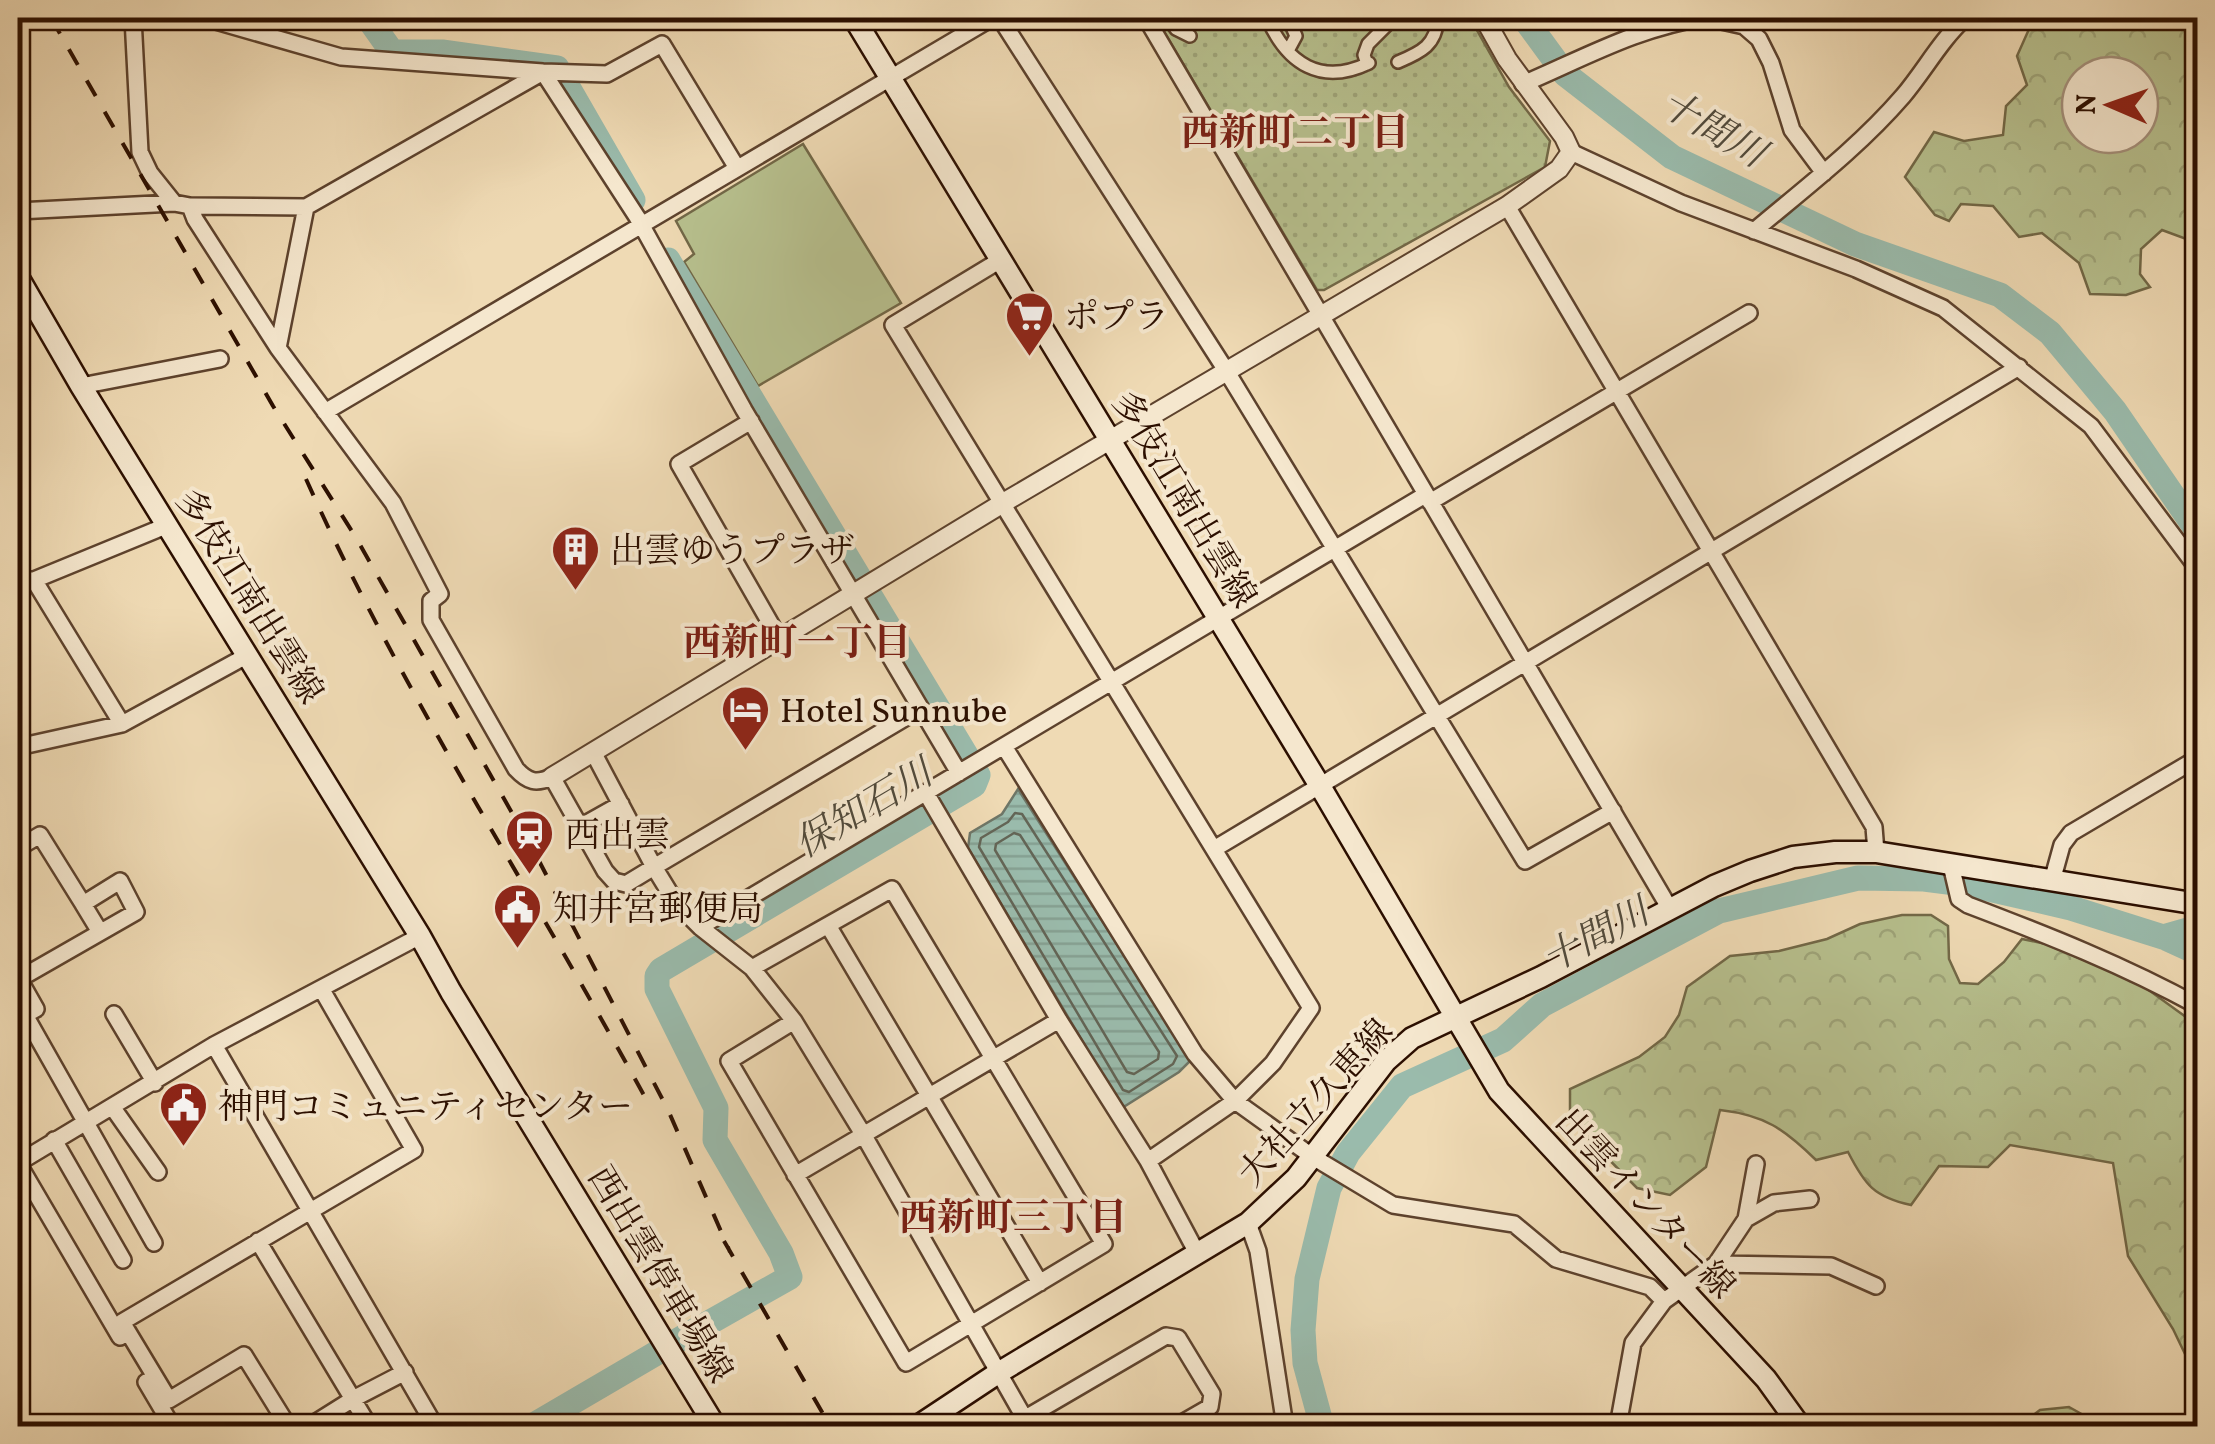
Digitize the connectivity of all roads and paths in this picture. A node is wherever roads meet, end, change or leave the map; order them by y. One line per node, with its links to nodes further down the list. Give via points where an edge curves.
1 (133, 18): 24 (street, via 140,152 150,173)
2 (205, 18): 18 (street, via 341,57)
3 (854, 18): 19 (main road, 多伎江南出雲線)
4 (996, 18): 19 (street); 37 (street)
5 (1146, 18): 33 (street)
6 (1168, 18): 15 (street)
7 (1267, 18): 9 (street, via 1287,50 1312,69 1336,73 1368,64 1368,44)
8 (1288, 18): 16 (street, via 1296,36)
9 (1394, 18)
10 (1438, 18): 17 (street, via 1429,47)
11 (1484, 18): 20 (street)
12 (1706, 18): 14 (street); 20 (street, via 1664,25)
13 (1966, 18): 23 (street, via 1943,38 1904,94)
14 (1751, 22): 23 (street, via 1792,130)
15 (1190, 36)
16 (1289, 49)
17 (1398, 62)
18 (543, 72): 22 (street, via 607,74 662,44); 26 (street); 28 (street)
19 (891, 79): 22 (street); 30 (main road, 多伎江南出雲線)
20 (1524, 84): 21 (street)
21 (1571, 152): 25 (street, via 1559,169); 29 (street)
22 (737, 168): 28 (street)
23 (1824, 173): 29 (street)
24 (182, 204): 26 (street); 27 (street); 34 (street)
25 (1507, 206): 33 (street); 39 (street)
26 (306, 207): 34 (street)
27 (18, 211)
28 (641, 225): 40 (street); 41 (street)
29 (1754, 230): 36 (street, via 1943,308)
30 (1002, 259): 42 (main road, 多伎江南出雲線); 44 (street, via 893,325)
31 (18, 277): 38 (main road, 多伎江南出雲線)
32 (1749, 313): 39 (street)
33 (1320, 316): 37 (street); 43 (street)
34 (278, 348): 40 (street)
35 (220, 359): 38 (street)
36 (2019, 368): 47 (street); 48 (street, via 2091,426)
37 (1227, 372): 42 (street); 46 (street)
38 (80, 386): 45 (main road, 多伎江南出雲線)
39 (1617, 392): 43 (street); 47 (street)
40 (325, 412): 64 (street, via 393,502 440,594 431,602 431,620 516,769 526,780)
41 (750, 421): 50 (street); 52 (street, via 679,464)
42 (1111, 440): 44 (street); 51 (main road, 多伎江南出雲線)
43 (1428, 499): 46 (street); 54 (street)
44 (1002, 503): 50 (street); 55 (street)
45 (168, 525): 49 (street); 53 (main road, 多伎江南出雲線)
46 (1335, 549): 51 (street); 57 (street)
47 (1712, 553): 54 (street); 72 (street, via 1874,828)
48 (2198, 569)
49 (26, 580): 58 (street)
50 (852, 596): 52 (street); 56 (street)
51 (1220, 619): 55 (street); 65 (main road, 多伎江南出雲線)
52 (780, 640): 61 (street)
53 (248, 654): 58 (street); 82 (main road, 多伎江南出雲線)
54 (1526, 661): 57 (street); 68 (street)
55 (1110, 681): 60 (street); 71 (street)
56 (920, 709): 63 (street); 74 (street)
57 (1436, 716): 65 (street); 68 (street, via 1526,861)
58 (122, 724): 59 (street)
59 (18, 747)
60 (1005, 748): 63 (street); 94 (street, via 1176,1024)
61 (593, 752): 64 (street); 67 (street)
62 (2198, 758): 75 (street, via 2071,833)
63 (959, 772): 66 (street)
64 (552, 777): 69 (street)
65 (1320, 786): 71 (street); 87 (main road, 多伎江南出雲線)
66 (926, 793): 79 (street); 88 (street)
67 (620, 804): 69 (street); 74 (street)
68 (1613, 811): 78 (street)
69 (580, 827): 74 (street, via 614,881 626,884)
70 (18, 848): 76 (street, via 40,835)
71 (1214, 849): 94 (street, via 1311,1008 1273,1063)
72 (1876, 852): 73 (main road, 大社立久恵線); 78 (main road, 大社立久恵線, via 1792,857)
73 (1951, 866): 75 (main road, 大社立久恵線); 85 (street, via 1959,899 1968,905 2063,941)
74 (654, 867): 79 (street)
75 (2052, 881): 77 (main road, 大社立久恵線)
76 (83, 904): 81 (street); 81 (street, via 120,881 136,912)
77 (2198, 904)
78 (1670, 909): 87 (main road, 大社立久恵線)
79 (700, 927): 83 (street)
80 (829, 927): 83 (street); 91 (street, via 892,889); 93 (street)
81 (100, 932): 96 (street, via 20,979 36,1008 25,1015)
82 (424, 943): 84 (street); 129 (main road, 西出雲停車場線)
83 (752, 968): 89 (street)
84 (322, 990): 90 (street); 106 (street, via 414,1150)
85 (2198, 1006)
86 (114, 1014): 92 (street)
87 (1454, 1017): 99 (main road, 大社立久恵線, via 1412,1038 1386,1061); 116 (main road, 出雲インター線, via 1499,1091)
88 (1059, 1020): 91 (street); 100 (street)
89 (794, 1021): 97 (street); 104 (street, via 729,1061)
90 (214, 1045): 92 (street); 106 (street)
91 (995, 1057): 93 (street); 114 (street, via 1104,1244)
92 (155, 1083): 95 (street)
93 (929, 1096): 97 (street); 114 (street)
94 (1234, 1101): 99 (street); 100 (street)
95 (112, 1108): 96 (street); 103 (street)
96 (85, 1124): 98 (street); 110 (street)
97 (863, 1134): 104 (street); 118 (street)
98 (54, 1140): 101 (street); 112 (street)
99 (1314, 1158): 108 (main road, 大社立久恵線); 117 (street, via 1393,1205 1514,1224 1556,1259 1650,1287)
100 (1148, 1161): 111 (street)
101 (18, 1163): 119 (street)
102 (1756, 1164): 107 (street)
103 (158, 1172)
104 (795, 1174): 118 (street, via 906,1363)
105 (1810, 1199): 107 (street, via 1774,1203)
106 (309, 1212): 109 (street); 120 (street)
107 (1746, 1219): 113 (street)
108 (1248, 1222): 111 (main road, 大社立久恵線); 132 (street)
109 (258, 1242): 119 (street, via 122,1322); 122 (street)
110 (154, 1243)
111 (1197, 1253): 121 (main road, 大社立久恵線)
112 (123, 1260)
113 (1716, 1264): 115 (street, via 1831,1266); 116 (street)
114 (1040, 1283): 118 (street)
115 (1876, 1286)
116 (1681, 1288): 117 (street); 134 (main road, 出雲インター線)
117 (1664, 1302): 133 (street, via 1633,1343)
118 (973, 1324): 121 (street)
119 (123, 1333): 124 (street); 125 (street, via 169,1400 244,1355)
120 (405, 1372): 122 (street); 128 (street)
121 (998, 1373): 123 (street); 130 (main road, 大社立久恵線)
122 (353, 1398): 126 (street); 127 (street)
123 (1022, 1424): 131 (street, via 1166,1336 1178,1338 1212,1394 1210,1407)
124 (172, 1426)
125 (288, 1426)
126 (310, 1426)
127 (369, 1426)
128 (436, 1426)
129 (714, 1426)
130 (918, 1426)
131 (1177, 1426)
132 (1285, 1426)
133 (1618, 1426)
134 (1800, 1426)

